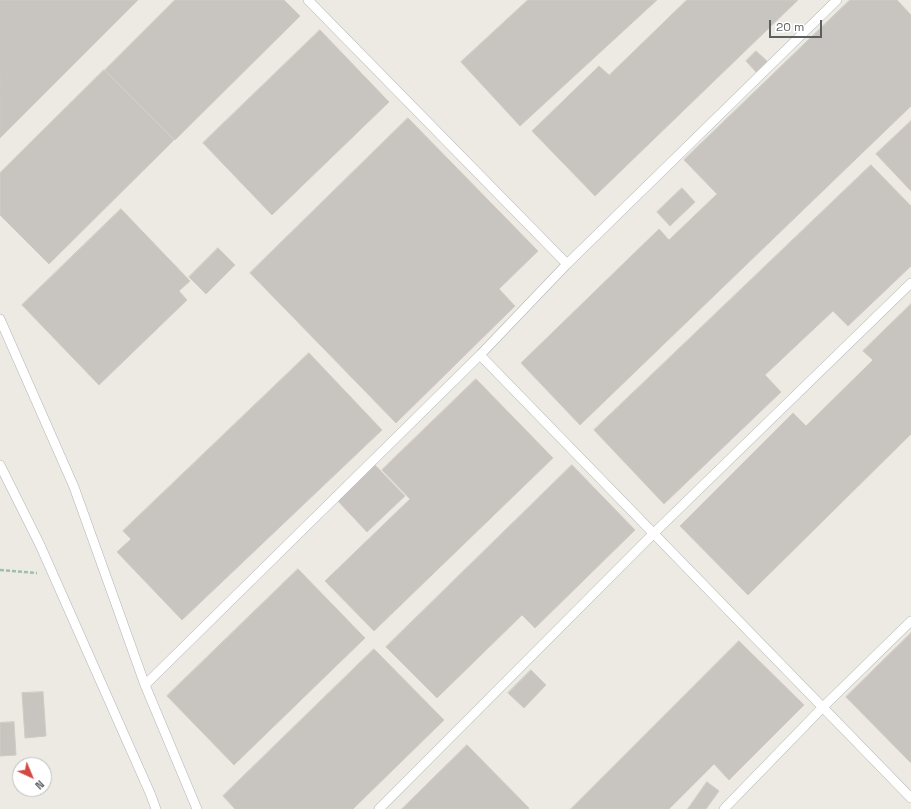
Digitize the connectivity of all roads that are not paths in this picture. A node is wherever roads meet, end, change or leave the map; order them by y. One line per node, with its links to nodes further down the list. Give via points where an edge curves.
1 (308, 0): 3 (lane)
2 (837, 0): 3 (lane)
3 (567, 264): 6 (lane)
4 (911, 283): 8 (lane)
5 (0, 319): 10 (lane, via 74,487)
6 (480, 355): 8 (lane); 10 (lane)
7 (0, 465): 13 (lane, via 53,574)
8 (654, 533): 11 (lane); 15 (lane)
9 (911, 621): 11 (lane)
10 (145, 685): 14 (lane)
11 (823, 707): 12 (lane); 16 (lane)
12 (911, 798)
13 (156, 809)
14 (197, 809)
15 (379, 809)
16 (724, 809)

